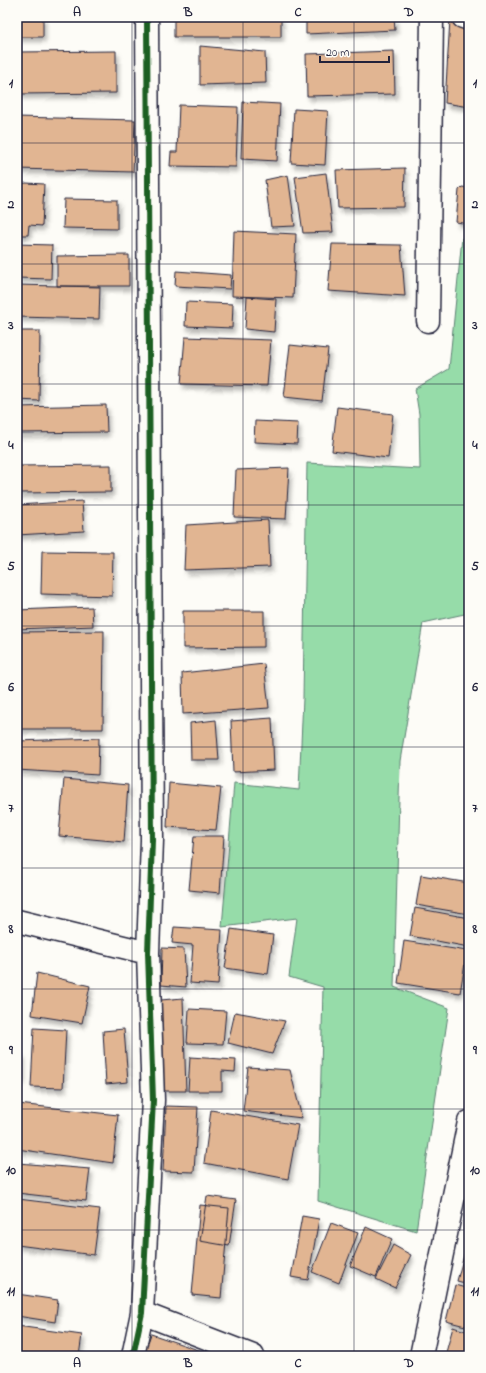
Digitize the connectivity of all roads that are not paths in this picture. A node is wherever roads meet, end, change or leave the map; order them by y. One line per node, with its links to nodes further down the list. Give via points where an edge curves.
1 (147, 17): 7 (street, via 152,840)
2 (432, 17): 5 (street)
3 (463, 17): 4 (street)
4 (469, 19)
5 (428, 321)
6 (17, 921): 7 (street)
7 (148, 954): 9 (street, via 153,1100)
8 (468, 1135): 12 (street)
9 (142, 1313): 10 (street); 11 (street)
10 (133, 1356)
11 (253, 1356)
12 (421, 1356)

